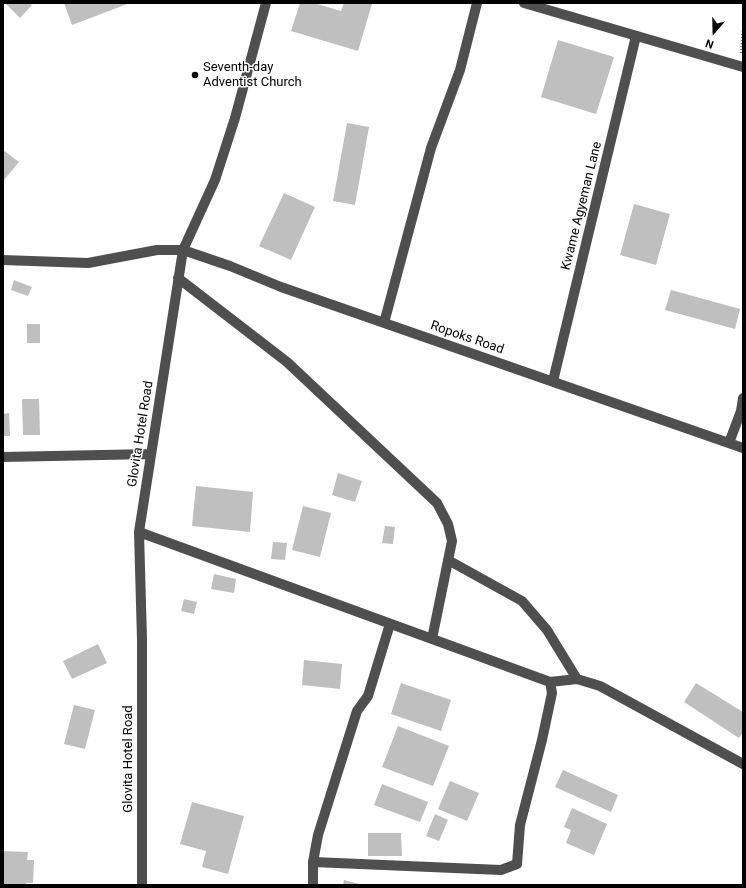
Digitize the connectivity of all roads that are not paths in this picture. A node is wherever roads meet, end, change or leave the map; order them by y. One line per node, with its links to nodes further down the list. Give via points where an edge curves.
1 (266, 3): 6 (street, Glovita Hotel Road, via 235,118 215,180)
2 (477, 3): 9 (street, via 460,70 431,148)
3 (524, 3): 4 (street)
4 (636, 36): 5 (street); 10 (street, Kwame Agyeman Lane)
5 (742, 66)
6 (183, 250): 7 (street, Ropoks Road, via 157,250 88,263); 8 (street, Glovita Hotel Road); 9 (street, Ropoks Road)
7 (3, 260)
8 (178, 278): 14 (street, Glovita Hotel Road); 17 (street, via 287,362 437,503 448,524 452,541)
9 (384, 323): 10 (street, Ropoks Road)
10 (553, 381): 12 (street, Ropoks Road)
11 (743, 398): 12 (street)
12 (729, 443): 13 (street, Ropoks Road)
13 (743, 448)
14 (151, 454): 15 (street); 16 (street, Glovita Hotel Road)
15 (3, 457)
16 (139, 532): 18 (street); 24 (street, Glovita Hotel Road, via 142,640)
17 (448, 560): 19 (street); 20 (street, via 522,601 548,630)
18 (390, 624): 19 (street); 23 (street, via 368,696 357,711 318,835)
19 (432, 639): 21 (street)
20 (577, 679): 21 (street); 22 (street, via 600,686)
21 (550, 682): 23 (street, via 552,693 520,825 517,864 501,870)
22 (743, 764)
23 (313, 862): 25 (street)
24 (142, 885)
25 (313, 885)

